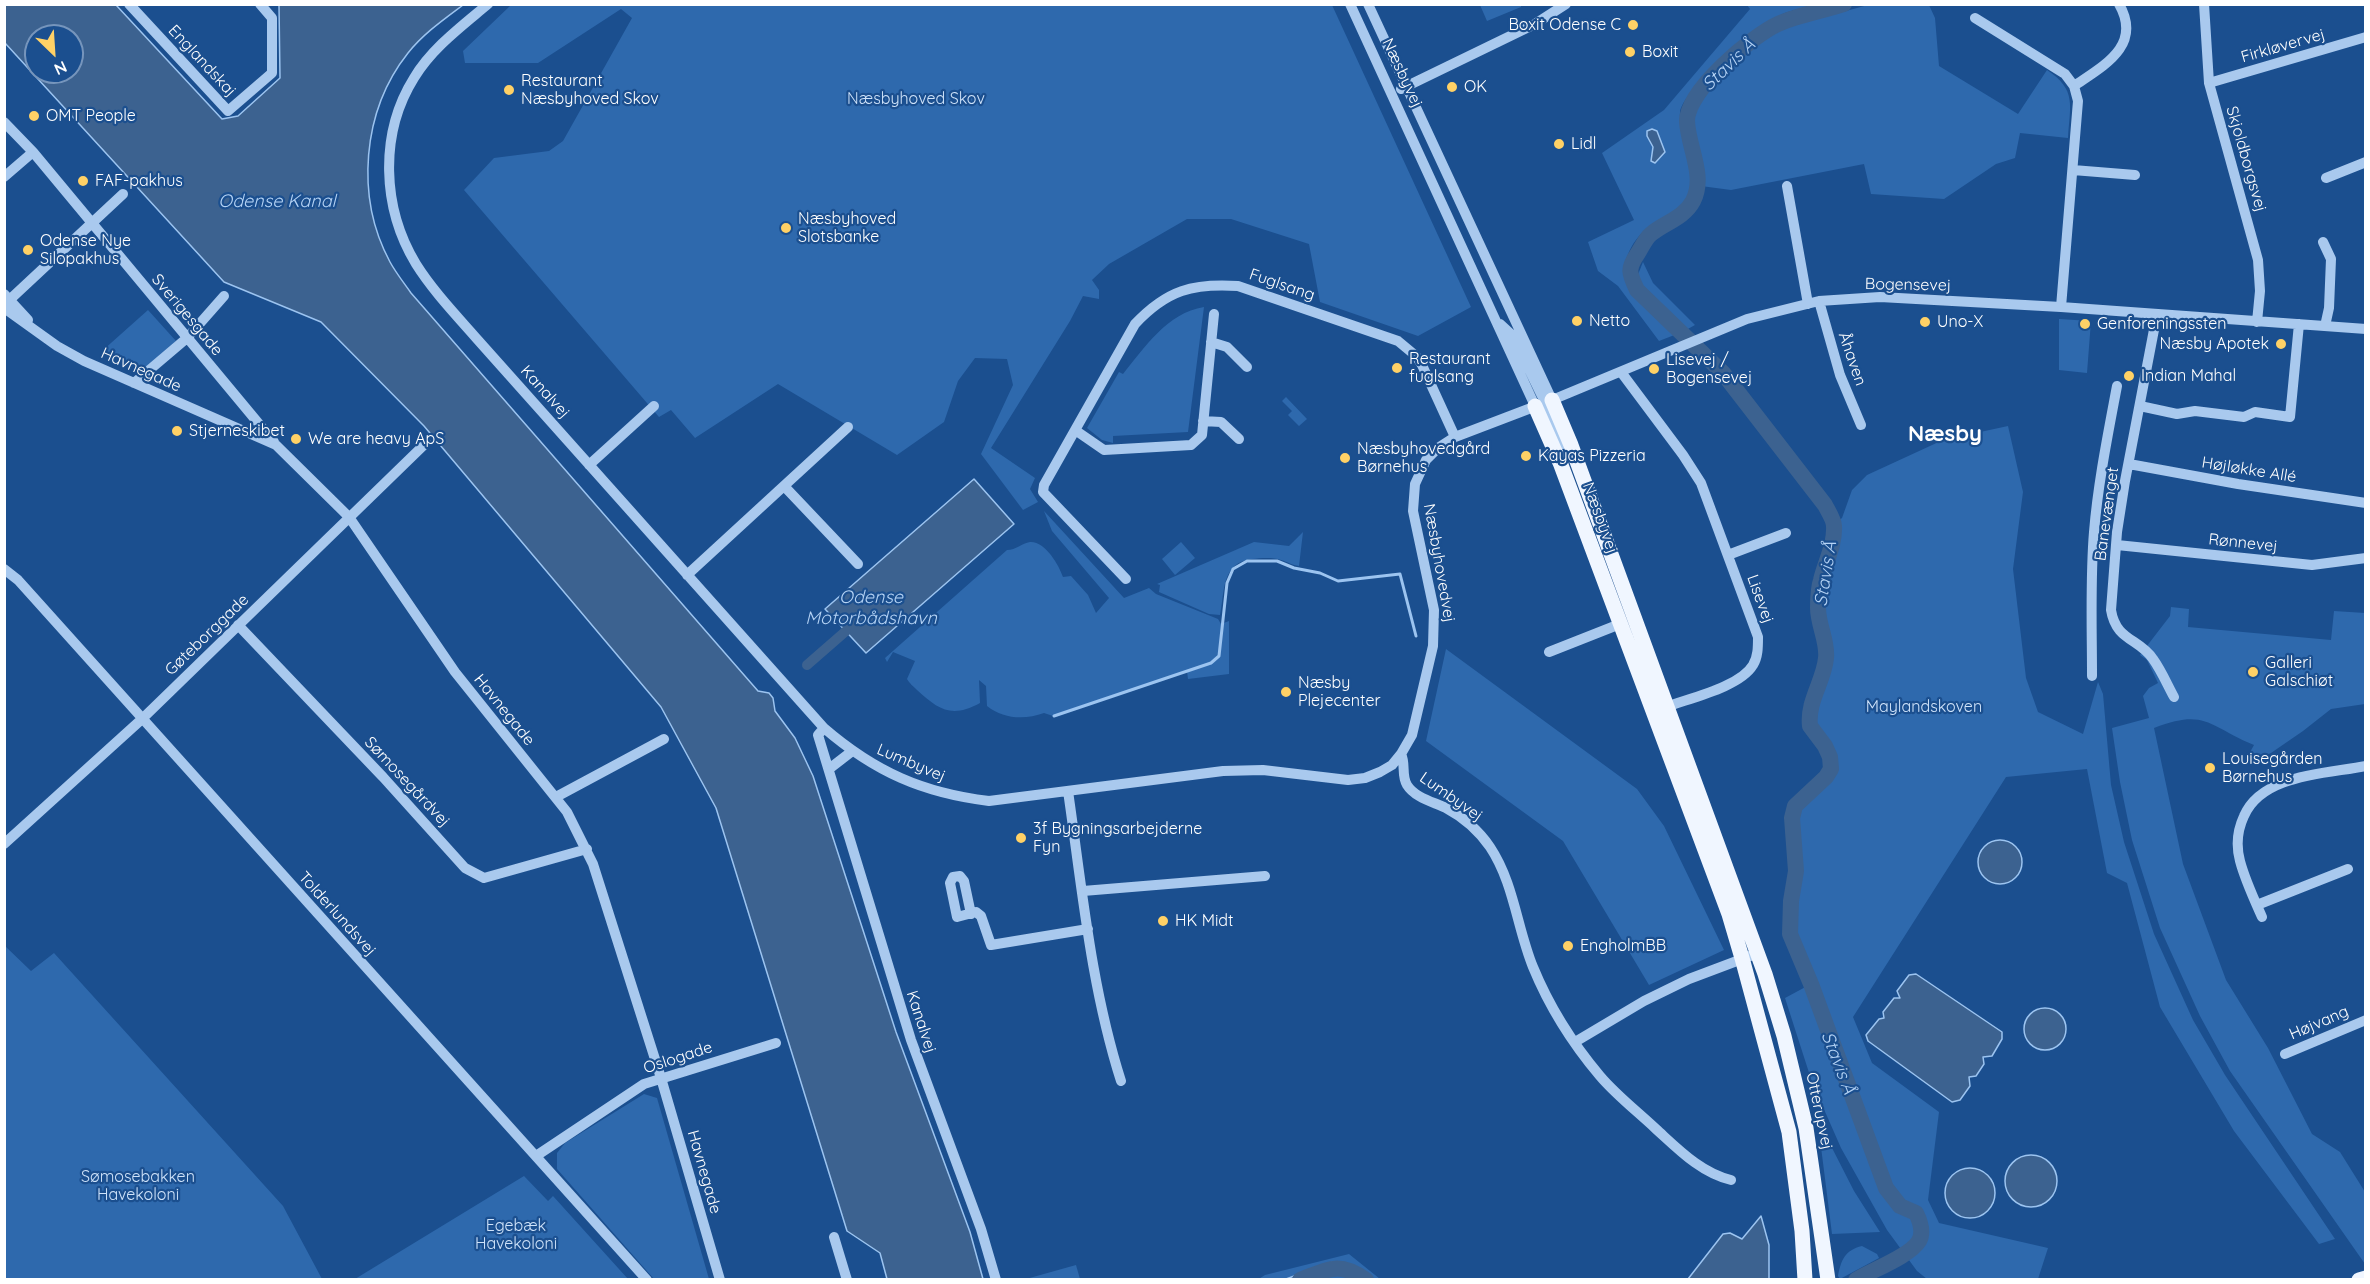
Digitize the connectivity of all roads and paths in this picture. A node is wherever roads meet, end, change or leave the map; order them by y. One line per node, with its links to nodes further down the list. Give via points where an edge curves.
1 (129, 4): 2 (street, Englandskaj, via 228,111 272,73 272,18)
2 (260, 4)
3 (488, 4): 57 (street, Kanalvej, via 436,50 403,98 389,159 393,207 407,248 430,284)
4 (1350, 4): 14 (street, Næsbyvej)
5 (1368, 4): 12 (street, Næsbyvej)
6 (1566, 4): 12 (street, via 1535,24)
7 (2118, 4): 13 (street, via 2127,23 2121,47 2113,59)
8 (2205, 4): 11 (street, Skjoldborgsvej)
9 (1976, 18): 13 (street, via 2065,74)
10 (2366, 37): 11 (street, Firkløvervej)
11 (2209, 83): 34 (street, Skjoldborgsvej, via 2259,260)
12 (1406, 86): 14 (street); 44 (street, Næsbyvej)
13 (2074, 86): 18 (street, via 2078,101)
14 (1392, 93): 33 (street, Næsbyvej)
15 (4, 122): 16 (street, Sverigesgade)
16 (33, 152): 20 (street); 24 (street, Sverigesgade)
17 (2366, 162): 21 (street)
18 (2073, 170): 19 (street); 30 (street)
19 (2135, 175)
20 (4, 177)
21 (2326, 178)
22 (1787, 186): 29 (street)
23 (123, 194): 24 (street)
24 (91, 224): 27 (street); 38 (street, Sverigesgade)
25 (2323, 242): 36 (street, via 2331,259)
26 (224, 296): 38 (street)
27 (7, 302): 42 (street, Havnegade, via 40,333 84,361)
28 (1819, 302): 29 (street, Bogensevej); 30 (street, Bogensevej, via 1880,297); 49 (street, Åhaven, via 1840,375)
29 (1808, 304): 41 (street, Bogensevej, via 1747,319)
30 (2061, 307): 32 (street, Bogensevej)
31 (1214, 314): 39 (street)
32 (2157, 314): 34 (street, Bogensevej); 47 (street, Banevænget)
33 (1495, 320): 44 (street, via 1513,336 1542,396); 46 (street, Næsbyvej)
34 (2257, 322): 35 (street, Bogensevej)
35 (2299, 324): 36 (street, Bogensevej); 47 (street, via 2290,417 2255,412 2244,417 2195,411 2177,414)
36 (2325, 326): 37 (street, Bogensevej)
37 (2366, 329)
38 (187, 338): 42 (street); 55 (street, Sverigesgade)
39 (1211, 342): 40 (street, via 1227,347); 48 (street)
40 (1247, 367)
41 (1621, 372): 44 (street, Bogensevej); 64 (street, Lisevej, via 1701,483)
42 (134, 383): 55 (street, Havnegade)
43 (2117, 386): 73 (street, Banevænget, via 2094,531)
44 (1552, 400): 46 (street, Bogensevej); 58 (main road, Næsbyvej)
45 (654, 406): 57 (street)
46 (1535, 406): 52 (street, Næsbyhovedvej); 58 (street, via 1547,409); 70 (main road, Næsbyvej)
47 (2140, 406): 56 (street, Banevænget)
48 (1203, 421): 51 (street, via 1202,435 1191,445 1104,450); 53 (street, via 1221,422)
49 (1861, 425)
50 (848, 427): 59 (street)
51 (1075, 430): 52 (street, Fuglsang, via 1135,324 1167,296 1212,284 1238,286 1408,347 1422,365); 69 (street, Fuglsang, via 1043,492)
52 (1455, 437): 80 (street, Næsbyhovedvej, via 1426,460 1413,498 1435,631 1412,735)
53 (1239, 439)
54 (426, 443): 61 (street, Gøteborggade)
55 (276, 445): 61 (street, Havnegade)
56 (2128, 464): 60 (street, Højløkke Allé); 63 (street, Banevænget)
57 (589, 465): 68 (street, Kanalvej)
58 (1582, 477): 75 (main road, Næsbyvej)
59 (784, 486): 66 (street); 68 (street)
60 (2366, 503)
61 (349, 517): 71 (street, Gøteborggade); 84 (street, Havnegade, via 455,672)
62 (1786, 533): 64 (street)
63 (2117, 545): 65 (street, Rønnevej, via 2312,564); 74 (street, Banevænget, via 2113,622 2152,657)
64 (1728, 555): 75 (street, Lisevej, via 1758,637 1754,664 1736,681)
65 (2366, 558)
66 (858, 564)
67 (4, 569): 76 (street, Tolderlundsvej)
68 (687, 575): 77 (street, Kanalvej)
69 (1126, 579)
70 (1620, 624): 72 (street); 95 (main road, Næsbyvej)
71 (238, 625): 76 (street, Gøteborggade); 86 (street, Sømosegårdvej, via 465,868 484,878)
72 (1549, 652)
73 (2092, 676)
74 (2174, 696)
75 (1666, 707): 94 (main road, Næsbyvej)
76 (142, 719): 85 (street, Gøteborggade); 102 (street, Tolderlundsvej)
77 (824, 728): 79 (street, Lumbyvej); 82 (street, Kanalvej, via 818,735)
78 (664, 739): 84 (street)
79 (851, 752): 82 (street); 83 (street, Lumbyvej, via 894,776 954,796 989,801)
80 (1401, 754): 83 (street, Lumbyvej, via 1392,765 1365,778 1348,780 1263,770 1223,771); 97 (street, Lumbyvej, via 1407,785 1416,794 1465,820 1490,847 1508,884 1533,966 1553,1010)
81 (2366, 766): 90 (street, via 2285,782 2260,794 2248,807 2237,840 2240,860)
82 (829, 769): 110 (street, Kanalvej, via 911,1040)
83 (1068, 791): 89 (street)
84 (556, 797): 86 (street, Havnegade)
85 (4, 844)
86 (587, 849): 100 (street, Havnegade)
87 (2348, 869): 90 (street)
88 (1264, 876): 89 (street)
89 (1083, 891): 93 (street)
90 (2257, 904): 92 (street)
91 (970, 914): 93 (street, via 976,912 981,916 991,945)
92 (2262, 917)
93 (1088, 929): 101 (street, via 1109,1043)
94 (1758, 953): 95 (street); 113 (main road, Otterupvej, via 1784,1036 1806,1128)
95 (1742, 958): 97 (street, via 1644,1001); 104 (main road, Otterupvej, via 1786,1121)
96 (2366, 1020): 99 (street, Højvang)
97 (1575, 1042): 103 (street, Lumbyvej, via 1600,1076 1686,1156)
98 (776, 1043): 100 (street, Oslogade)
99 (2285, 1054)
100 (661, 1078): 102 (street, Oslogade, via 644,1084); 108 (street, Havnegade)
101 (1121, 1081)
102 (536, 1156): 107 (street, Tolderlundsvej)
103 (1731, 1180)
104 (1797, 1186): 111 (main road, Otterupvej); 112 (main road, via 1811,1237)
105 (834, 1237): 109 (street)
106 (2366, 1278): 114 (main road)
107 (647, 1280)
108 (720, 1280)
109 (847, 1280)
110 (996, 1280)
111 (1805, 1280)
112 (1815, 1280)
113 (1828, 1280)
114 (2359, 1280)

